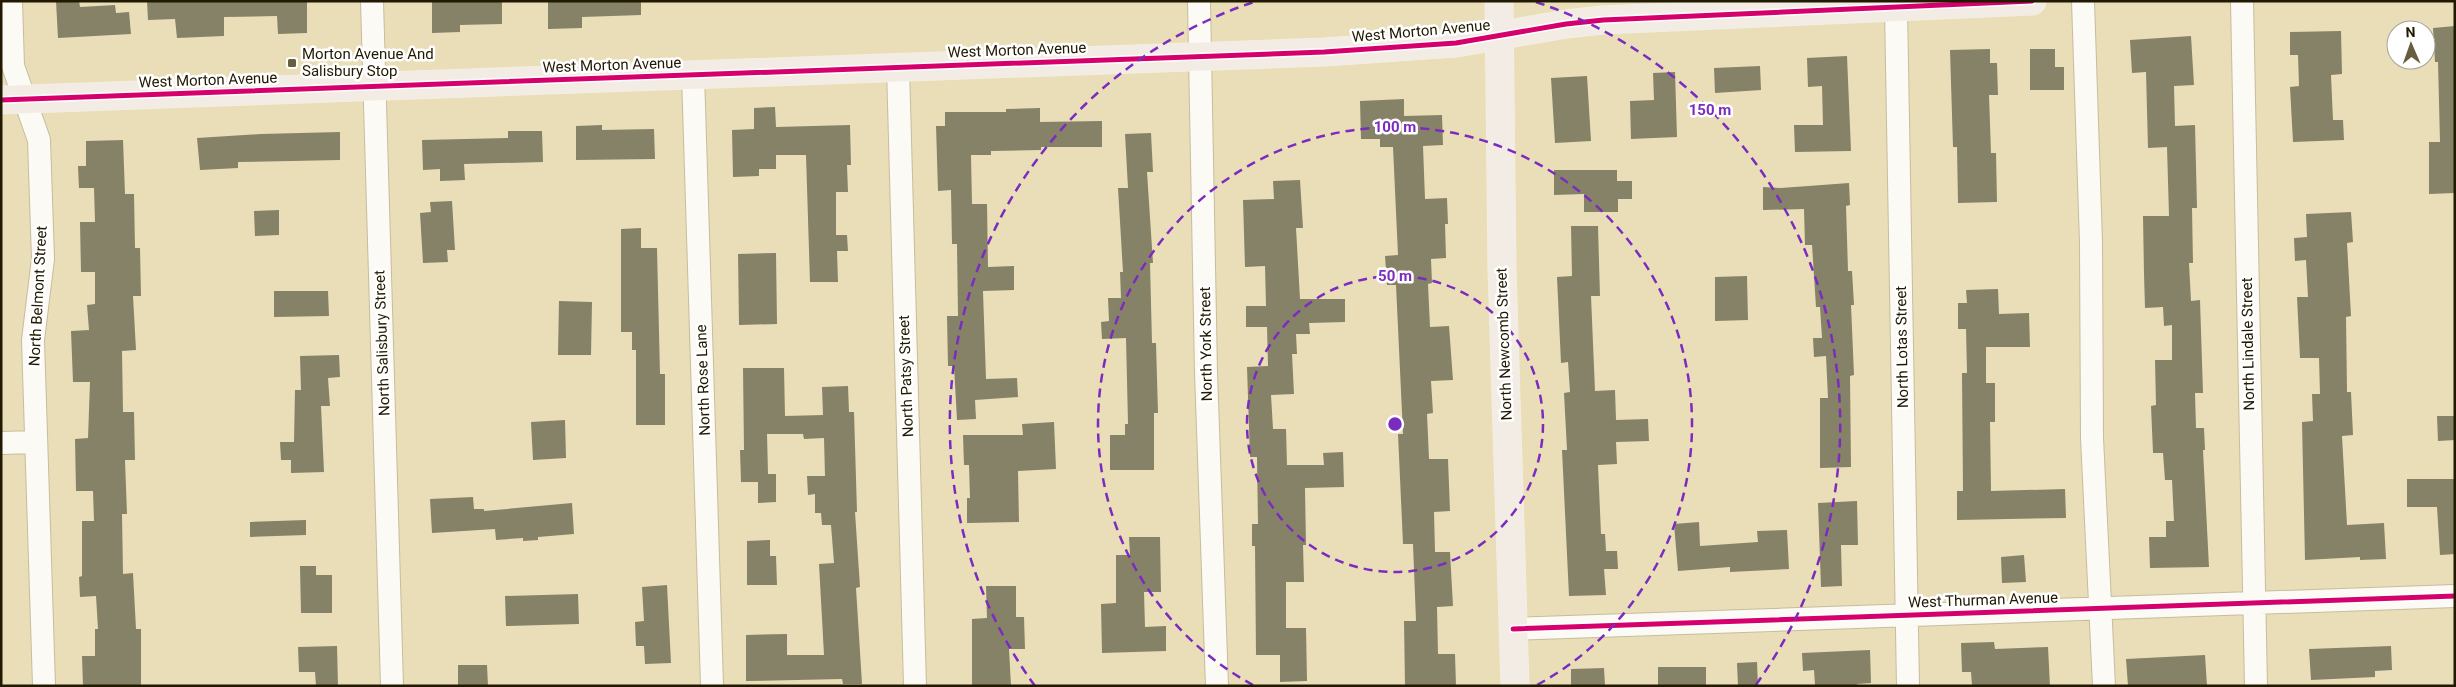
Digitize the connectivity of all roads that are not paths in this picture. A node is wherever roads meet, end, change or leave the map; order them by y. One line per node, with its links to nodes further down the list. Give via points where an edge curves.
1 (11, 1): 14 (street, North Belmont Street)
2 (372, 1): 13 (street, North Salisbury Street)
3 (1199, 1): 10 (street, North York Street)
4 (1499, 1): 9 (main road, North Newcomb Street)
5 (2032, 1): 8 (main road, West Morton Avenue)
6 (2083, 1): 19 (street, via 2091,243 2092,438)
7 (2242, 1): 18 (street, North Lindale Street)
8 (1896, 8): 9 (main road, West Morton Avenue, via 1604,20); 20 (street, North Lotas Street)
9 (1498, 37): 10 (main road, West Morton Avenue, via 1397,48); 21 (main road, North Newcomb Street)
10 (1200, 57): 11 (main road, West Morton Avenue); 26 (street, North York Street)
11 (898, 67): 12 (main road, West Morton Avenue); 25 (street, North Patsy Street)
12 (693, 74): 13 (main road, West Morton Avenue); 24 (street, North Rose Lane)
13 (375, 87): 14 (main road, West Morton Avenue); 23 (street, North Salisbury Street)
14 (13, 99): 15 (street, North Belmont Street, via 40,140 42,274 33,335)
15 (36, 442): 16 (street); 22 (street, North Belmont Street)
16 (1, 443)
17 (2455, 596): 18 (street, West Thurman Avenue)
18 (2253, 603): 19 (street, West Thurman Avenue); 30 (street, North Lindale Street)
19 (2101, 608): 20 (street, West Thurman Avenue); 29 (street)
20 (1906, 615): 21 (street, West Thurman Avenue); 28 (street, North Lotas Street)
21 (1513, 629): 27 (main road, North Newcomb Street)
22 (44, 686)
23 (392, 686)
24 (712, 686)
25 (915, 686)
26 (1217, 686)
27 (1515, 686)
28 (1908, 686)
29 (2104, 686)
30 (2256, 686)

